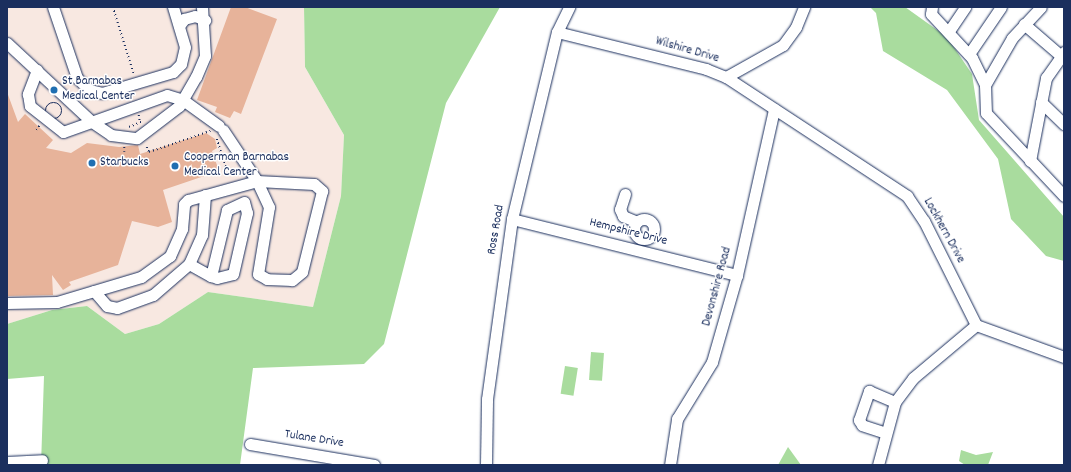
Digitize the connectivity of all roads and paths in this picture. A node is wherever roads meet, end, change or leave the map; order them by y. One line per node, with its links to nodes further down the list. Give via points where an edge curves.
1 (53, 7): 21 (street, via 77,78 90,90 102,93)
2 (113, 7): 21 (path)
3 (174, 7): 13 (street)
4 (202, 7): 11 (street)
5 (569, 7): 15 (street, Ross Road)
6 (804, 7): 20 (street, Wilshire Drive, via 796,27 784,45)
7 (932, 7): 14 (street, via 931,14)
8 (965, 7): 14 (street)
9 (1001, 7): 18 (street)
10 (1041, 7): 12 (street)
11 (205, 20): 13 (street, via 195,16 184,19); 23 (street, via 205,56)
12 (1024, 24): 17 (street); 22 (street)
13 (180, 26): 21 (street, via 185,47 181,64 173,72)
14 (949, 31): 18 (street)
15 (557, 32): 20 (street, Wilshire Drive, via 706,69); 39 (street, Ross Road)
16 (7, 43): 19 (street)
17 (1062, 53): 24 (street, via 1046,78)
18 (969, 54): 22 (street)
19 (37, 70): 28 (street); 28 (street, via 28,94 30,106 63,132)
20 (726, 77): 27 (street, Lockhern Drive)
21 (137, 82)
22 (985, 84): 33 (street, via 986,113)
23 (183, 100): 26 (street, via 167,95); 28 (street, via 162,122 137,138 111,135); 31 (street)
24 (1041, 102): 30 (street); 33 (street)
25 (52, 103): 25 (path, via 62,110 54,119 46,111)
26 (136, 107): 28 (street); 29 (path)
27 (774, 109): 44 (street, Devonshire Road); 48 (street, Lockhern Drive, via 907,196 924,221)
28 (92, 122)
29 (140, 122)
30 (1064, 124)
31 (218, 131): 32 (path, via 149,152); 34 (path); 35 (street)
32 (147, 147)
33 (1030, 161): 38 (street)
34 (229, 175)
35 (257, 181): 35 (street, via 314,184 322,191 302,272 292,280 267,279 258,274 269,207); 37 (street)
36 (624, 194): 40 (street, via 620,209 624,216)
37 (205, 195): 43 (street, via 202,235); 46 (street, via 184,204 182,229 170,256 158,267 141,277)
38 (1064, 196)
39 (512, 218): 42 (street, Hempshire Drive); 56 (street, Ross Road, via 487,399)
40 (637, 222): 41 (street, via 634,230); 41 (street, via 645,219 653,224 653,233)
41 (643, 239): 42 (street)
42 (640, 251): 44 (street, Hempshire Drive)
43 (189, 264): 45 (street); 46 (street, via 153,295 117,308 107,306)
44 (737, 275): 57 (street, Devonshire Road, via 712,362 677,419)
45 (211, 276): 45 (street, via 226,279 233,274 248,214 244,202 227,210)
46 (94, 291): 47 (street, via 57,302)
47 (7, 303)
48 (976, 325): 49 (street); 50 (street, via 913,378)
49 (1064, 356)
50 (895, 402): 51 (street); 51 (street, via 869,391 859,420 862,425)
51 (886, 433): 58 (street)
52 (250, 444): 55 (street, Tulane Drive)
53 (42, 460): 54 (street)
54 (7, 462)
55 (373, 465)
56 (486, 465)
57 (670, 465)
58 (878, 465)

